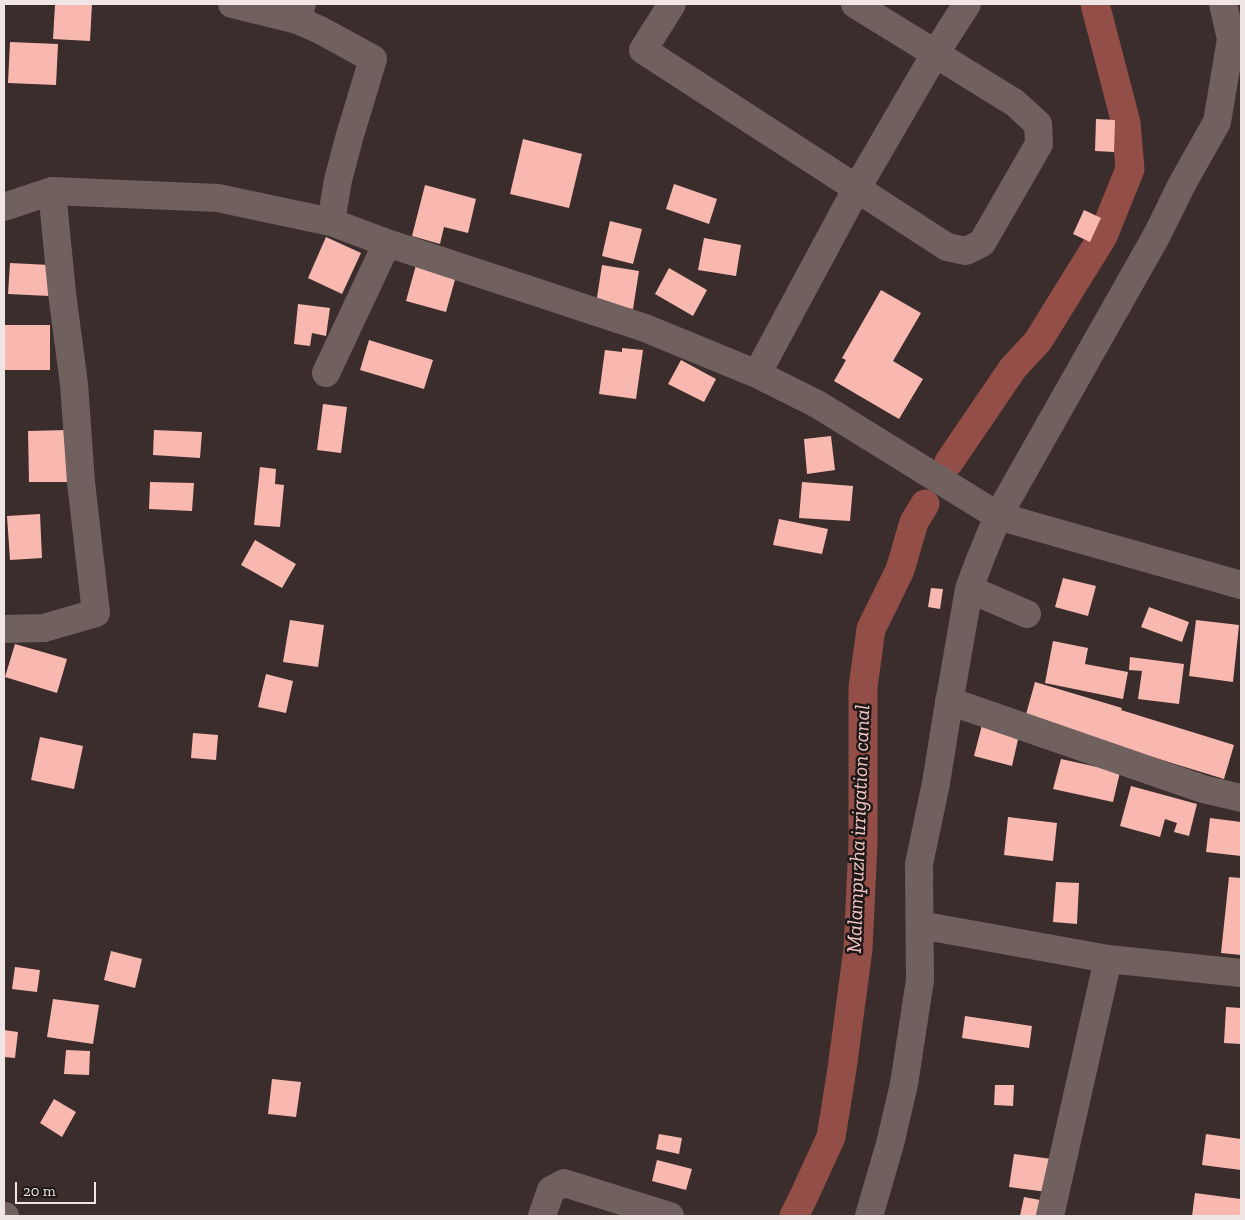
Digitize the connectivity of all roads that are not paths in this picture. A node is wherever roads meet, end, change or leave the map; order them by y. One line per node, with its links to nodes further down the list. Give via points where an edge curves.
1 (232, 4): 6 (street)
2 (672, 4): 8 (street, via 644,50)
3 (855, 4): 7 (street)
4 (967, 4): 7 (street)
5 (1223, 4): 15 (street, via 1231,39 1217,122)
6 (300, 12): 11 (street, via 320,30 373,59 338,180)
7 (935, 54): 8 (street); 8 (street, via 1015,103 1038,124 1039,144 982,243 966,251 947,247)
8 (857, 188): 14 (street)
9 (52, 191): 10 (street); 11 (street, via 218,198); 19 (street, via 96,613 44,628)
10 (4, 207)
11 (331, 222): 12 (street)
12 (387, 243): 13 (street); 14 (street, via 645,328)
13 (326, 373)
14 (758, 374): 15 (street, via 817,404)
15 (998, 516): 16 (street); 17 (street)
16 (1241, 585)
17 (969, 589): 18 (street); 20 (street)
18 (1027, 614)
19 (4, 629)
20 (949, 701): 21 (street, via 1203,789); 22 (street, via 919,864)
21 (1241, 798)
22 (920, 925): 23 (street); 27 (street, via 920,980 904,1084)
23 (1108, 959): 24 (street); 28 (street)
24 (1241, 974)
25 (542, 1216): 26 (street, via 551,1190 564,1183)
26 (670, 1216)
27 (868, 1216)
28 (1050, 1216)

